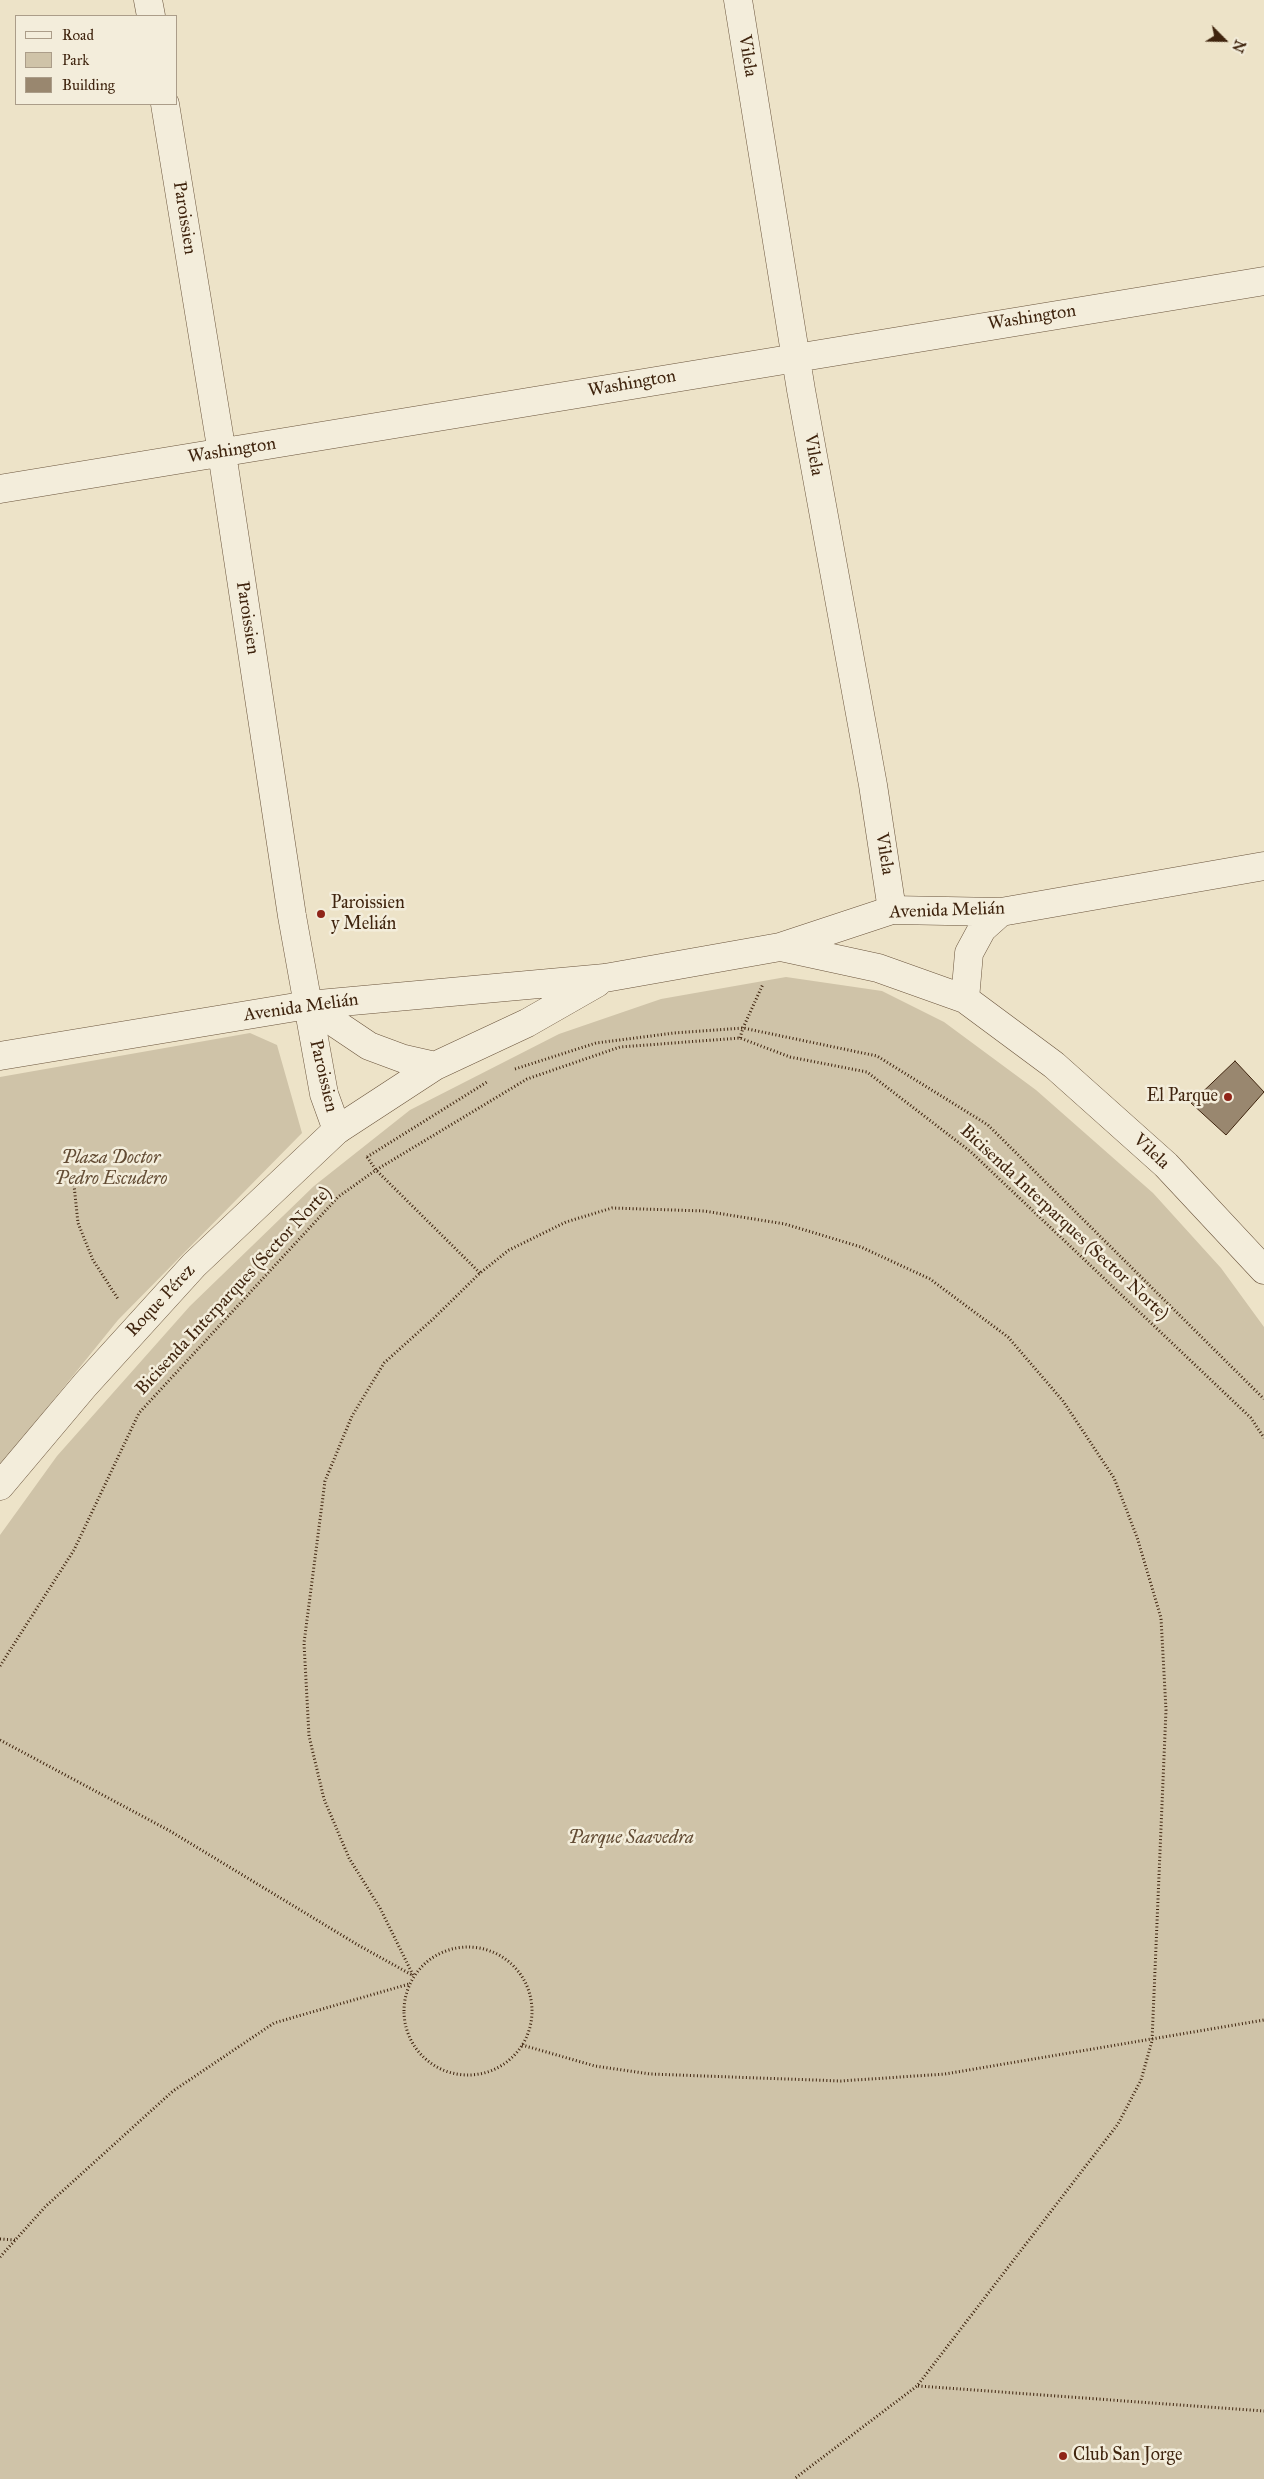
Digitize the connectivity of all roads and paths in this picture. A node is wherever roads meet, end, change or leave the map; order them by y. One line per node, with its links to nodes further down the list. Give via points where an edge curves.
1 (148, 0): 3 (street)
2 (738, 0): 6 (street, Vilela)
3 (151, 15)
4 (165, 105): 7 (street, Paroissien)
5 (1264, 280): 6 (street, Washington)
6 (796, 357): 7 (street, Washington); 10 (street, Vilela, via 873,785)
7 (222, 453): 8 (street, Washington); 15 (street, Paroissien)
8 (0, 488)
9 (1264, 866): 11 (street, Avenida Melián)
10 (892, 910): 11 (street, Avenida Melián); 12 (street, Avenida Melián)
11 (1001, 912): 14 (street, via 982,929 970,953)
12 (780, 947): 13 (street, Avenida Melián); 14 (street, Vilela, via 878,968); 16 (path)
13 (605, 978): 15 (street, Avenida Melián); 19 (street, Avenida Melián, via 526,1023)
14 (965, 999): 26 (street, Vilela, via 1054,1065 1166,1165)
15 (308, 1005): 18 (street, Avenida Melián); 19 (street, via 369,1046); 22 (street, Paroissien, via 324,1094)
16 (743, 1028): 17 (path); 20 (path, via 674,1032 596,1043); 29 (path, via 877,1056 988,1126)
17 (740, 1038): 24 (path, Bicisenda Interparques (Sector Norte), via 620,1047 527,1079); 30 (path, Bicisenda Interparques (Sector Norte), via 790,1057 867,1072 971,1152 1251,1418)
18 (0, 1056)
19 (435, 1066): 22 (street, Avenida Melián)
20 (510, 1070)
21 (492, 1078): 23 (path)
22 (336, 1130): 23 (path); 31 (street, Roque Pérez, via 194,1265 85,1385)
23 (367, 1157): 24 (path)
24 (376, 1170): 27 (path); 32 (path, Bicisenda Interparques (Sector Norte), via 338,1197 139,1413 74,1550)
25 (74, 1185): 28 (path, via 78,1223 93,1260)
26 (1264, 1270)
27 (480, 1273): 34 (path, via 384,1363 352,1416 325,1481 304,1642 309,1736 324,1799 349,1858 380,1908); 37 (path, via 509,1250 566,1222 612,1208 704,1211 785,1224 861,1247 930,1279 1008,1337 1063,1401 1114,1478 1137,1537 1161,1618 1166,1710)
28 (121, 1303)
29 (1264, 1399)
30 (1264, 1438)
31 (0, 1486)
32 (0, 1666)
33 (0, 1740): 34 (path, via 170,1831)
34 (413, 1975): 35 (path); 38 (path, via 428,1959 448,1949 471,1946 493,1951 511,1962 525,1980 532,2002 531,2024)
35 (409, 1984): 38 (path, via 404,2002 404,2022 410,2040 421,2056 437,2068 455,2074 474,2075 493,2070 509,2060); 40 (path, via 274,2024 172,2091 46,2206)
36 (1264, 2020): 37 (path)
37 (1152, 2041): 38 (path, via 945,2074 841,2081 650,2074 595,2066); 42 (path, via 1140,2080 1118,2124)
38 (522, 2045)
39 (0, 2239): 40 (path)
40 (16, 2240): 41 (path)
41 (0, 2257)
42 (917, 2386): 43 (path); 44 (path)
43 (1264, 2412)
44 (794, 2479)

